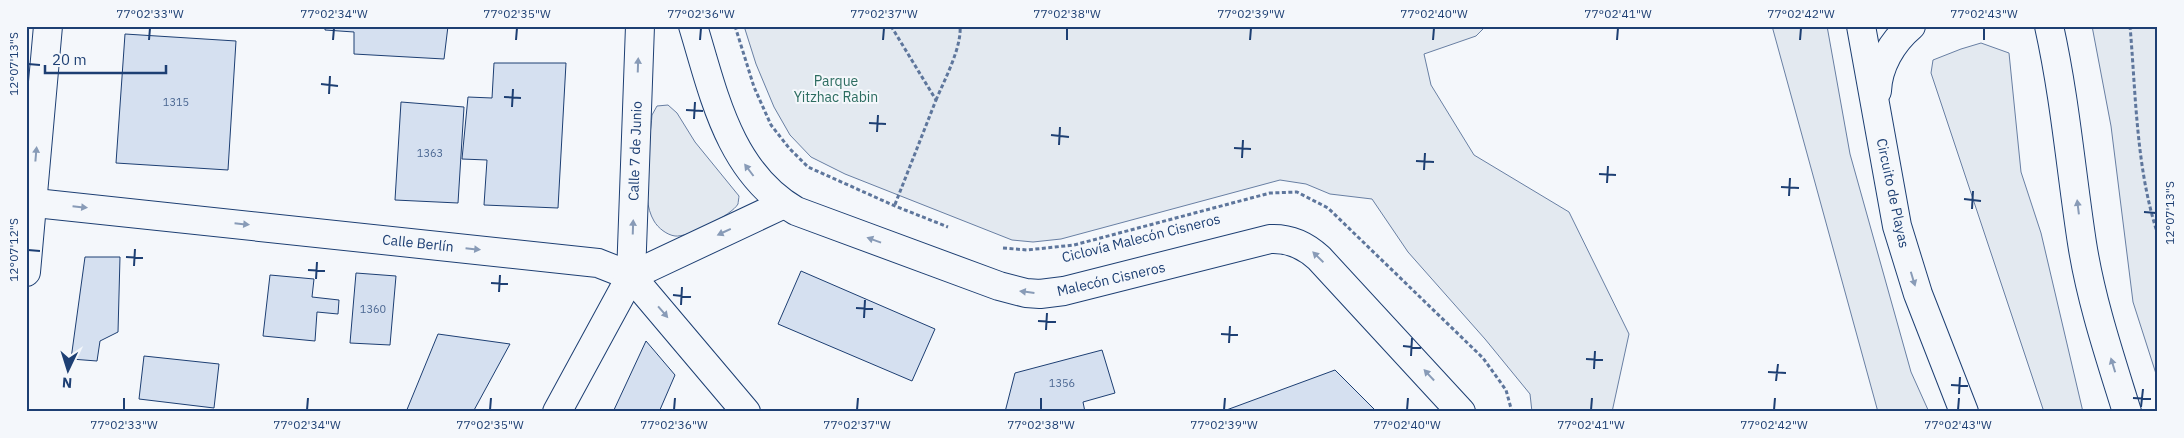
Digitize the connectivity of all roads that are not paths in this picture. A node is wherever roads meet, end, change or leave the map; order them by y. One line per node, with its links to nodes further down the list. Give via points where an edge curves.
1 (48, 26): 10 (main road, one-way to 1)
2 (640, 26): 13 (main road, Calle 7 de Junio, one-way to 2)
3 (693, 26): 11 (main road, Malecón Cisneros, one-way to 3, via 758,181 737,153)
4 (1861, 26): 9 (main road, Circuito de Playas)
5 (1911, 26): 9 (main road, via 1901,34 1886,57 1877,82)
6 (2031, 26): 8 (main road, via 2045,39)
7 (2049, 26): 8 (main road)
8 (2057, 62): 18 (main road, one-way to 8, via 2100,323 2082,245)
9 (1876, 109): 17 (main road, Circuito de Playas, one-way to 17, via 1897,226 1918,294)
10 (29, 202): 12 (main road); 13 (main road, Calle Berlín, one-way to 13, via 567,258 598,263)
11 (784, 204): 13 (main road, one-way to 13); 16 (main road, Malecón Cisneros, one-way to 11, via 1319,258 1292,242 1270,239 1076,289 1040,294 1006,288)
12 (26, 272)
13 (631, 276): 14 (main road, Calle 7 de Junio); 15 (main road, Calle Berlín, one-way to 15)
14 (557, 412)
15 (746, 412)
16 (1461, 412)
17 (1964, 412)
18 (2127, 412)

